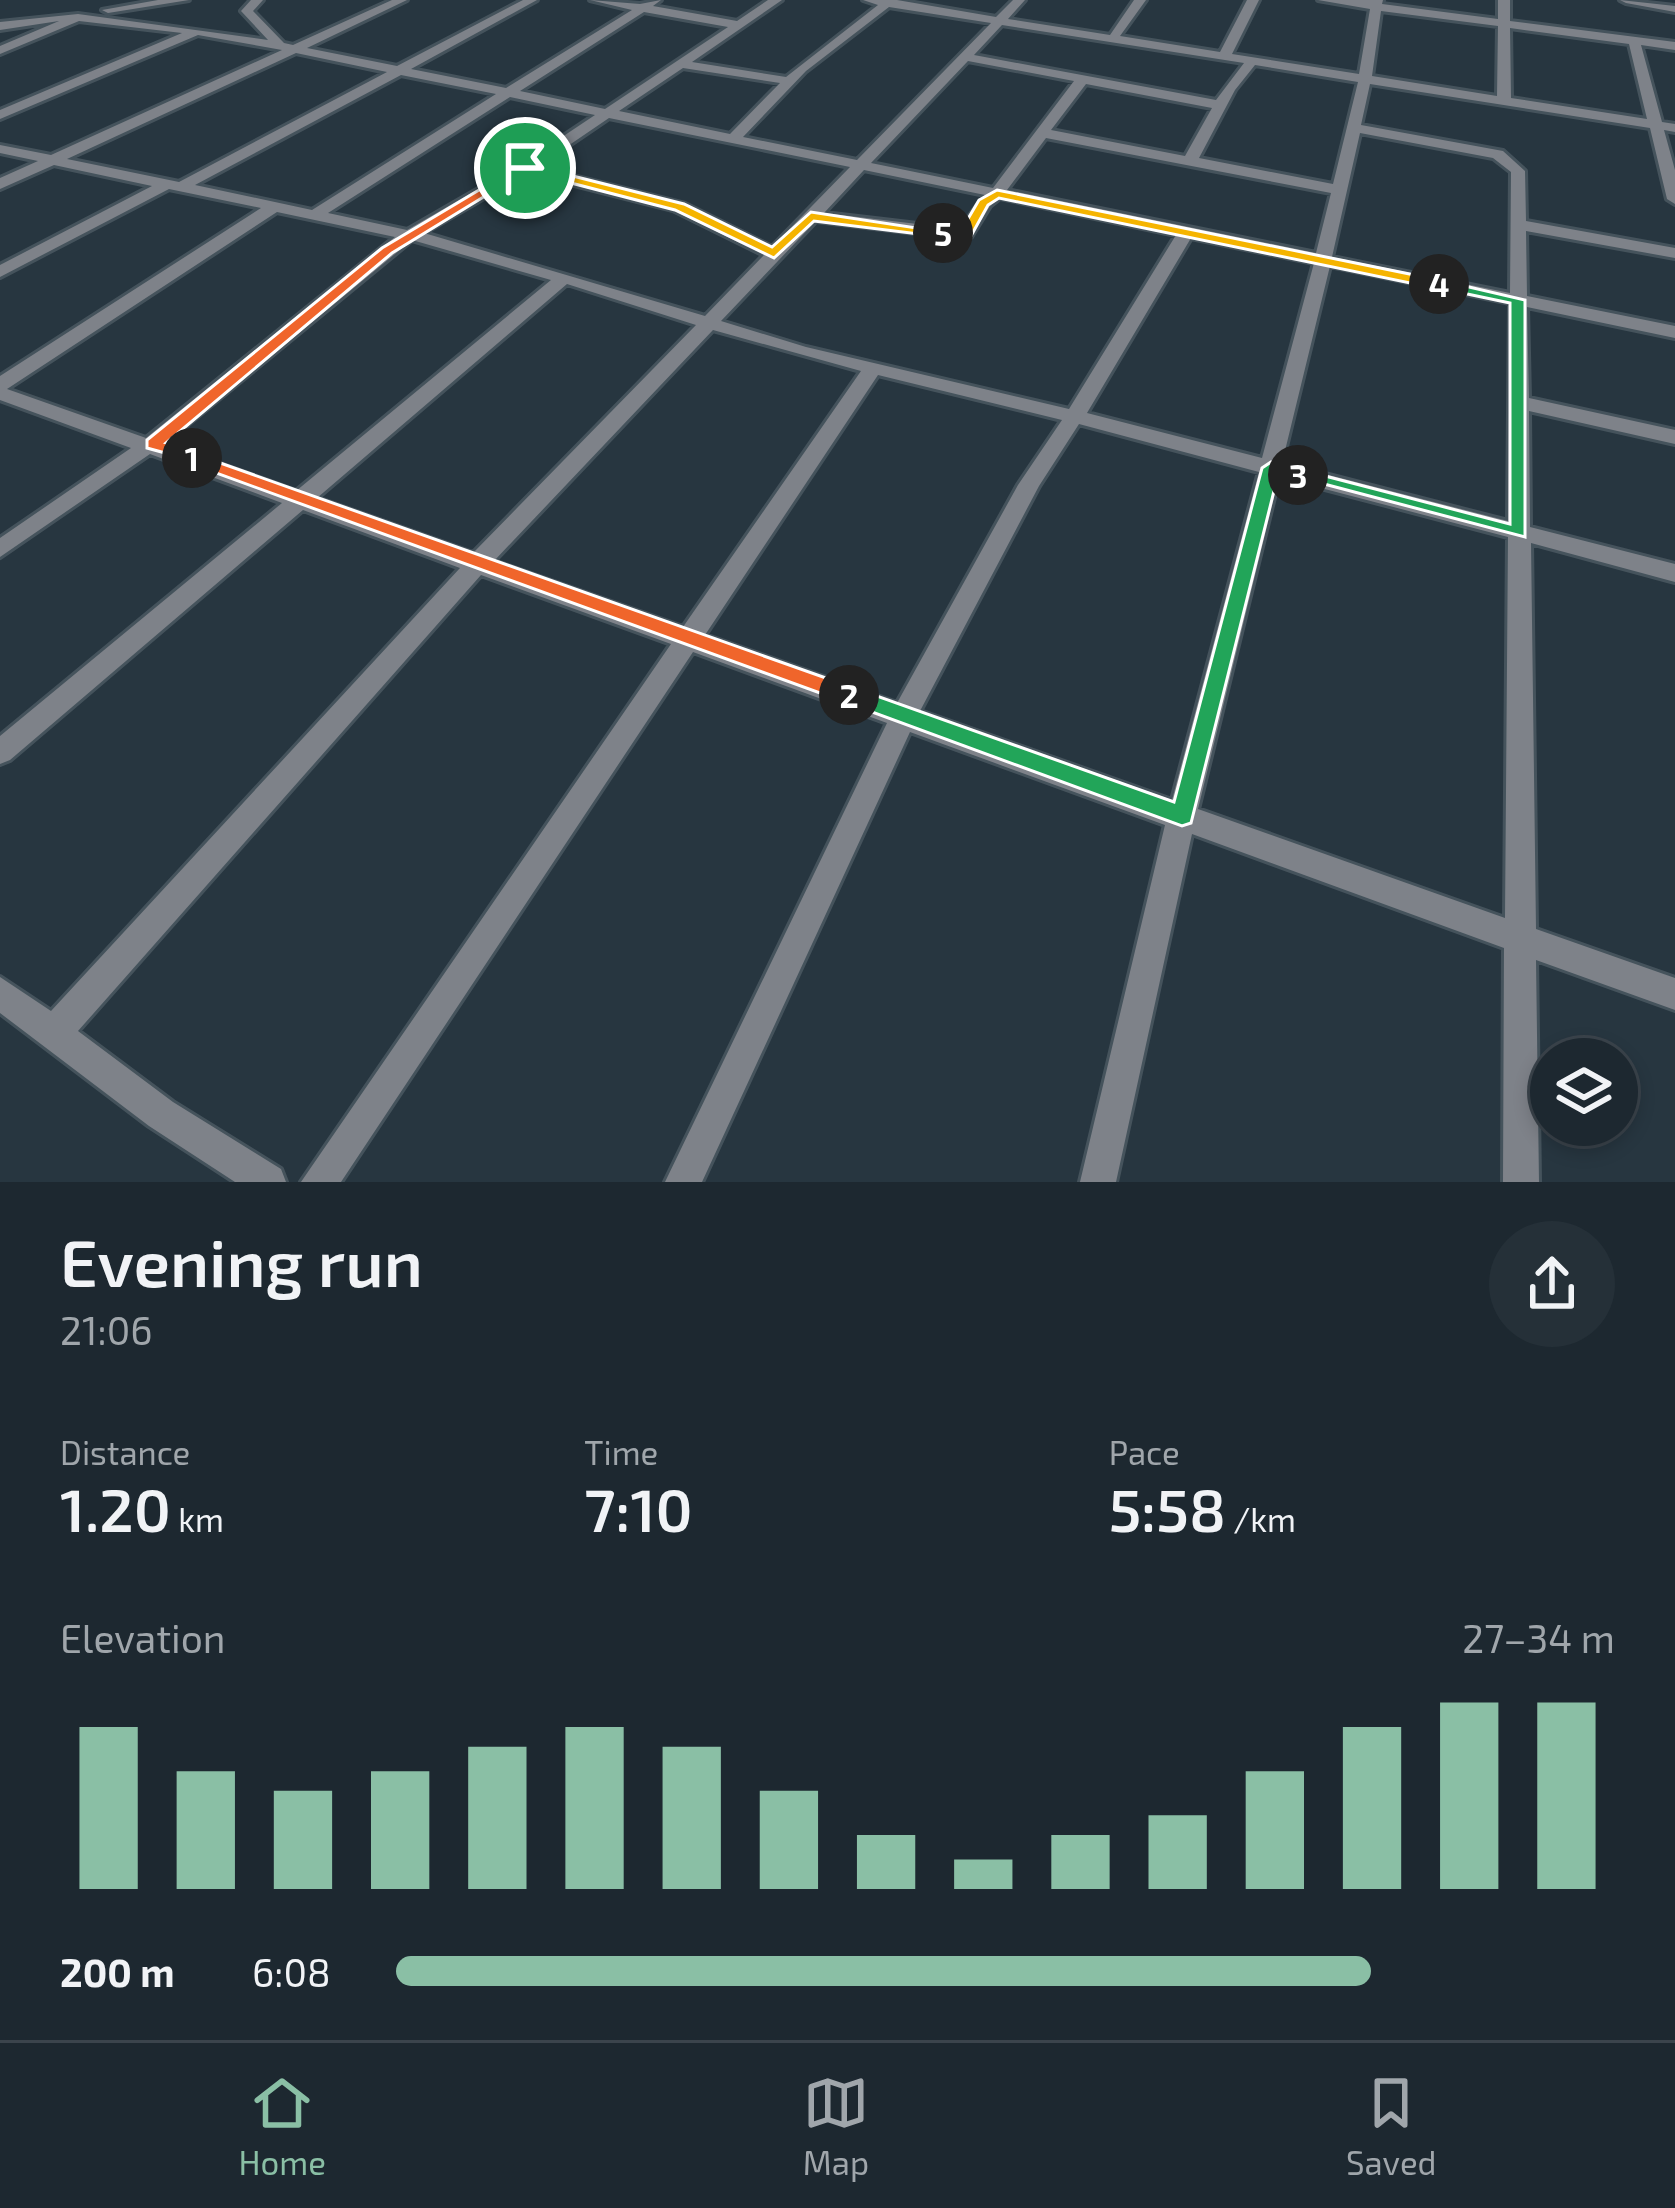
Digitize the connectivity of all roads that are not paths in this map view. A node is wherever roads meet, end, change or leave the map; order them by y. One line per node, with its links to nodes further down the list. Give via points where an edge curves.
1 (182, 0): 18 (street)
2 (257, 0): 27 (street, via 247,11)
3 (401, 0): 27 (street)
4 (531, 0): 33 (street)
5 (596, 0): 16 (street)
6 (776, 0): 21 (street)
7 (868, 0): 14 (street)
8 (1019, 0): 19 (street)
9 (1140, 0): 24 (street)
10 (1252, 0): 29 (street)
11 (1324, 0): 15 (street)
12 (1504, 0): 20 (street)
13 (1626, 0): 17 (street)
14 (889, 1): 19 (street); 35 (street)
15 (1377, 3): 20 (street); 34 (street)
16 (649, 4): 21 (street); 37 (street)
17 (1675, 9)
18 (78, 16): 22 (street); 23 (street); 28 (street)
19 (1003, 20): 24 (street); 30 (street)
20 (1504, 24): 25 (street); 38 (street)
21 (739, 25): 32 (street)
22 (0, 26)
23 (197, 31): 27 (street); 41 (street)
24 (1114, 37): 29 (street)
25 (1634, 41): 26 (street); 42 (street)
26 (1675, 46)
27 (287, 48): 33 (street); 48 (street)
28 (0, 50)
29 (1225, 55): 31 (street)
30 (967, 57): 36 (street); 50 (street)
31 (1253, 60): 34 (street); 39 (street)
32 (682, 64): 35 (street); 40 (street)
33 (397, 71): 37 (street); 53 (street)
34 (1365, 79): 38 (street); 43 (street)
35 (789, 81): 46 (street)
36 (1081, 81): 39 (street); 45 (street)
37 (504, 93): 40 (street); 58 (street)
38 (1504, 101): 42 (street)
39 (1219, 105): 49 (street)
40 (609, 114): 46 (street); 51 (street)
41 (0, 115)
42 (1655, 124): 44 (street); 56 (street)
43 (1354, 128): 54 (street); 60 (street, via 1506,158 1518,171)
44 (1675, 128)
45 (1043, 134): 49 (street); 55 (street)
46 (733, 139): 50 (street)
47 (0, 149): 48 (street)
48 (50, 160): 52 (street); 53 (street)
49 (1190, 161): 54 (street)
50 (860, 165): 55 (street); 59 (street)
51 (525, 168): 62 (street); 63 (street, via 679,207)
52 (0, 184)
53 (173, 186): 57 (street); 66 (street)
54 (1340, 190): 65 (street)
55 (997, 194): 59 (street, via 963,235); 61 (street)
56 (1675, 199)
57 (271, 208): 58 (street); 72 (street)
58 (313, 216): 62 (street)
59 (811, 216): 63 (street)
60 (1517, 224): 64 (street); 68 (street)
61 (1186, 232): 65 (street); 74 (street)
62 (410, 234): 67 (street); 76 (street)
63 (774, 254): 69 (street)
64 (1675, 254)
65 (1323, 261): 68 (street); 77 (street)
66 (0, 272)
67 (565, 277): 69 (street); 78 (street)
68 (1518, 300): 70 (street); 73 (street)
69 (707, 322): 71 (street); 81 (street)
70 (1675, 332)
71 (872, 369): 74 (street); 83 (street)
72 (0, 389): 76 (street)
73 (1518, 402): 75 (street); 79 (street)
74 (1073, 416): 77 (street); 84 (street)
75 (1675, 436)
76 (153, 444): 78 (street); 80 (street)
77 (1271, 468): 79 (street); 86 (street)
78 (299, 497): 81 (street); 85 (street)
79 (1519, 532): 82 (street); 87 (street)
80 (0, 549)
81 (479, 562): 83 (street); 90 (street)
82 (1675, 573)
83 (690, 638): 84 (street); 92 (street)
84 (905, 714): 86 (street); 93 (street)
85 (0, 752)
86 (1182, 816): 87 (street); 94 (street)
87 (1520, 938): 89 (street); 95 (street)
88 (0, 993): 90 (street)
89 (1675, 994)
90 (53, 1034): 91 (street)
91 (268, 1182)
92 (319, 1182)
93 (683, 1182)
94 (1098, 1182)
95 (1521, 1182)

